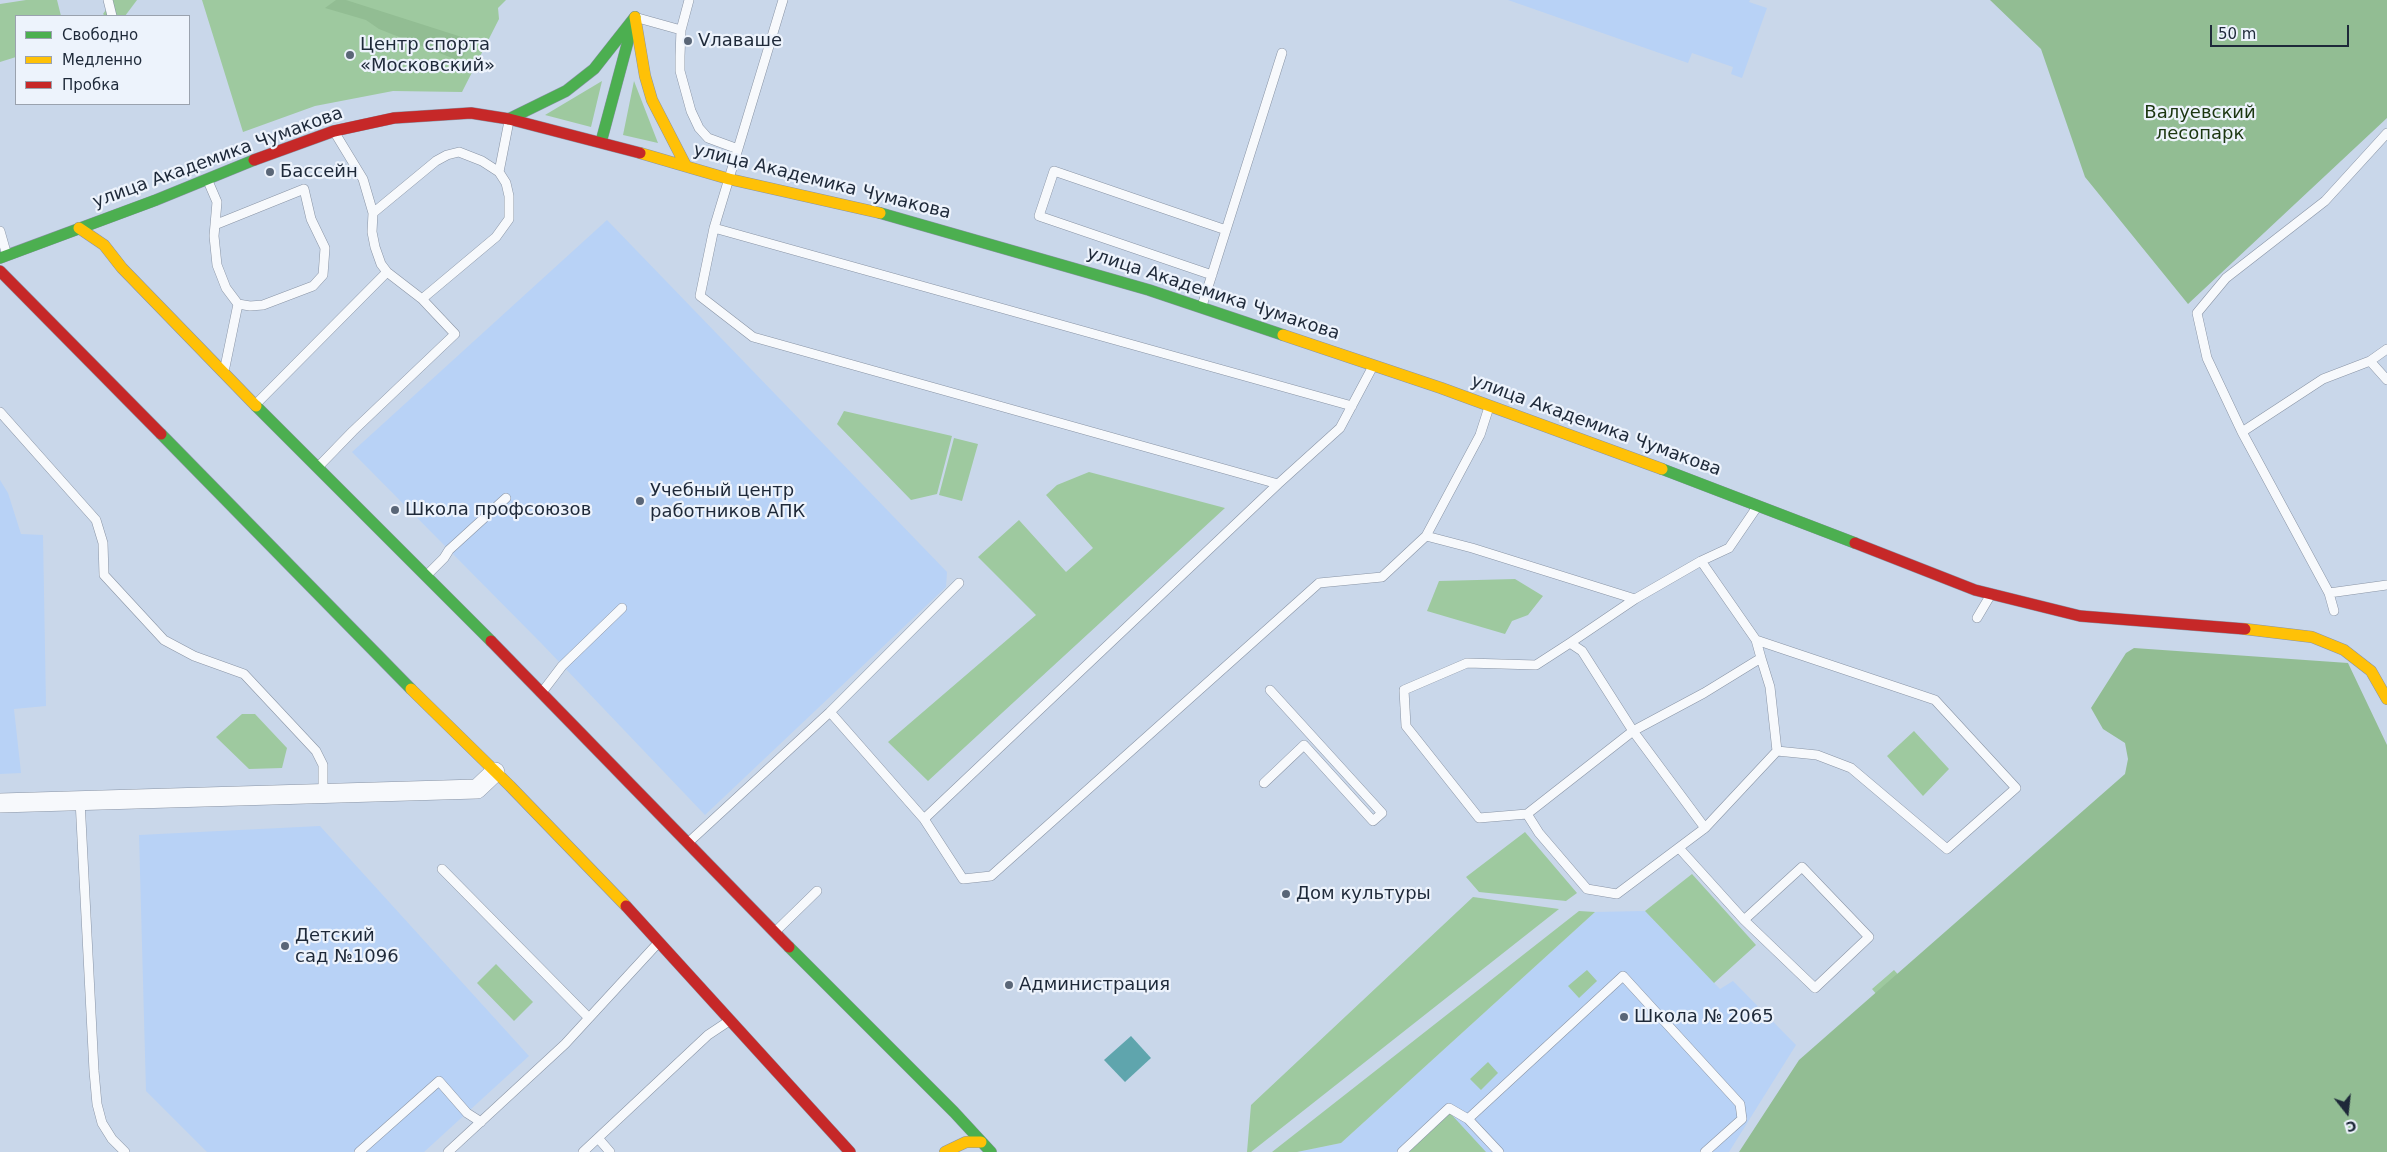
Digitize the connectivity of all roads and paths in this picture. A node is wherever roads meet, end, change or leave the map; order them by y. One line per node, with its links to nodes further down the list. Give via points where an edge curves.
1 (108, 0): 5 (lane)
2 (689, 0): 6 (lane)
3 (783, 0): 12 (lane)
4 (635, 12): 6 (lane); 8 (street, via 609,50 587,74 566,91); 11 (street); 13 (street, via 652,100)
5 (112, 15)
6 (681, 30): 12 (lane, via 680,71 699,128 708,138)
7 (1282, 54): 21 (lane)
8 (509, 119): 9 (street, улица Академика Чумакова, via 470,112 394,118); 11 (street, улица Академика Чумакова); 14 (lane)
9 (334, 130): 15 (street, улица Академика Чумакова); 17 (lane, via 363,179)
10 (2387, 133): 39 (lane, via 2325,201 2226,278 2197,313 2207,358)
11 (601, 142): 13 (street, улица Академика Чумакова)
12 (738, 149): 16 (lane)
13 (686, 166): 16 (street, улица Академика Чумакова)
14 (499, 172): 17 (lane, via 460,152 447,155); 27 (lane, via 509,196 509,219 496,237)
15 (207, 178): 18 (lane, via 218,202); 19 (street, улица Академика Чумакова)
16 (729, 179): 20 (lane); 29 (street, улица Академика Чумакова, via 902,218)
17 (373, 213): 25 (lane, via 375,247)
18 (217, 224): 28 (lane, via 214,236 217,265 226,288); 28 (lane, via 304,189 311,219 325,248 324,275 313,286 263,304)
19 (79, 228): 23 (street, улица Академика Чумакова); 33 (street, via 104,245 122,268)
20 (714, 228): 36 (lane); 41 (lane, via 700,296 753,337)
21 (1226, 230): 26 (lane); 26 (lane, via 1054,171 1039,216)
22 (0, 231): 23 (lane)
23 (4, 256)
24 (0, 271): 64 (street)
25 (387, 272): 27 (lane); 35 (lane)
26 (1212, 275): 29 (lane)
27 (422, 300): 40 (lane, via 455,334)
28 (238, 304): 33 (lane)
29 (1202, 307): 32 (street, улица Академика Чумакова)
30 (2387, 349): 31 (lane)
31 (2370, 361): 34 (lane); 39 (lane, via 2323,379)
32 (1373, 366): 36 (lane); 37 (street, улица Академика Чумакова)
33 (224, 373): 35 (street)
34 (2387, 380)
35 (255, 405): 40 (street)
36 (1352, 406): 41 (lane, via 1340,428)
37 (1490, 406): 43 (street, улица Академика Чумакова); 44 (lane, via 1480,435)
38 (0, 412): 66 (lane, via 96,520 103,544 104,575 164,640 194,656 244,674 316,751 323,765)
39 (2242, 432): 49 (lane)
40 (318, 468): 46 (street)
41 (1278, 484): 70 (lane)
42 (506, 498): 46 (lane, via 449,550)
43 (1758, 504): 45 (lane, via 1729,548); 50 (street, улица Академика Чумакова)
44 (1426, 536): 51 (lane); 70 (lane, via 1382,577 1319,583 991,876 963,879)
45 (1701, 561): 51 (lane); 55 (lane)
46 (427, 575): 59 (street)
47 (959, 583): 61 (lane)
48 (2387, 585): 49 (lane)
49 (2329, 593): 53 (lane)
50 (1992, 594): 54 (lane); 60 (street, улица Академика Чумакова, via 2080,616 2202,624 2312,637 2344,650 2372,672)
51 (1635, 599): 56 (lane)
52 (622, 608): 59 (lane, via 562,666)
53 (2334, 611)
54 (1977, 618)
55 (1756, 640): 57 (lane); 63 (lane, via 1935,700 2016,788 1947,849 1851,768 1816,755)
56 (1570, 643): 62 (lane, via 1582,651); 69 (lane, via 1536,665 1467,663 1404,690 1406,726 1479,818)
57 (1761, 658): 62 (lane); 63 (lane, via 1770,686)
58 (1270, 690): 65 (lane, via 1382,813 1373,821 1304,745)
59 (541, 694): 72 (street)
60 (2387, 698)
61 (830, 712): 70 (lane); 72 (lane)
62 (1633, 731): 69 (lane); 71 (lane)
63 (1777, 751): 71 (lane)
64 (494, 772): 66 (street, via 477,789); 78 (street)
65 (1264, 783)
66 (323, 793): 67 (street)
67 (80, 800): 68 (street); 85 (lane, via 97,1104 102,1123)
68 (0, 803)
69 (1527, 814): 73 (lane, via 1538,833 1587,889 1617,894)
70 (924, 819)
71 (1705, 828): 73 (lane)
72 (688, 843): 77 (street)
73 (1679, 848): 76 (lane)
74 (442, 869): 79 (lane)
75 (817, 891): 77 (lane)
76 (1744, 920): 76 (lane, via 1802,867 1869,937 1814,988)
77 (774, 932): 84 (street)
78 (660, 941): 79 (lane); 80 (street)
79 (588, 1018): 82 (lane, via 565,1044)
80 (732, 1020): 83 (lane, via 708,1034); 90 (street)
81 (1468, 1119): 93 (lane, via 1450,1108); 94 (lane); 95 (lane, via 1623,976 1740,1104 1742,1119)
82 (481, 1122): 86 (lane, via 467,1113 438,1081); 87 (lane)
83 (598, 1138): 88 (lane); 89 (lane)
84 (981, 1142): 91 (street, via 966,1142); 92 (street)
85 (125, 1152)
86 (358, 1152)
87 (448, 1152)
88 (583, 1152)
89 (610, 1152)
90 (850, 1152)
91 (945, 1152)
92 (991, 1152)
93 (1402, 1152)
94 (1499, 1152)
95 (1706, 1152)

